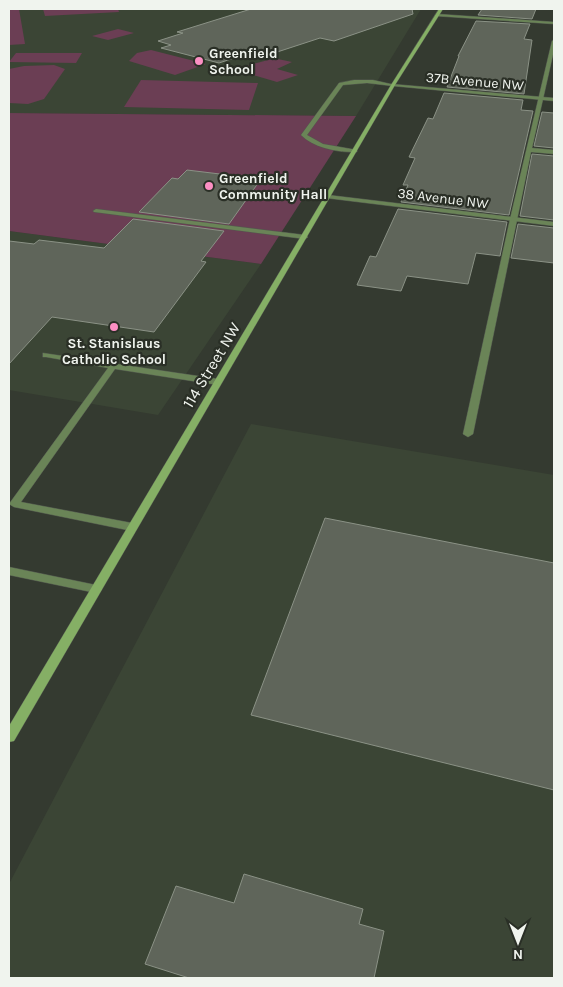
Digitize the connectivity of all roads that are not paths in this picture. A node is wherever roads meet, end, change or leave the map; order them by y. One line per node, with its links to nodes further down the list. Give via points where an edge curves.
1 (439, 12): 2 (street); 5 (street, 114 Street NW)
2 (554, 24)
3 (554, 41): 4 (street)
4 (552, 58): 6 (street)
5 (393, 85): 6 (street, 37B Avenue NW); 9 (street, 114 Street NW); 9 (street, 37B Avenue NW, via 375,81 341,84 304,135 317,144)
6 (542, 98): 7 (street, 37B Avenue NW); 8 (street)
7 (554, 100)
8 (530, 150): 10 (street); 13 (street)
9 (355, 151): 11 (street, 114 Street NW)
10 (554, 152)
11 (328, 197): 13 (street, 38 Avenue NW); 15 (street, 114 Street NW)
12 (96, 211): 15 (street)
13 (513, 219): 14 (street, 38 Avenue NW); 19 (street)
14 (554, 224)
15 (305, 237): 18 (street, 114 Street NW)
16 (46, 355): 17 (street)
17 (113, 366): 18 (street); 20 (street, via 14,504)
18 (218, 382): 20 (street, 114 Street NW)
19 (468, 434)
20 (132, 527): 22 (street, 114 Street NW)
21 (9, 571): 22 (street)
22 (96, 588): 23 (street, 114 Street NW)
23 (9, 737)

